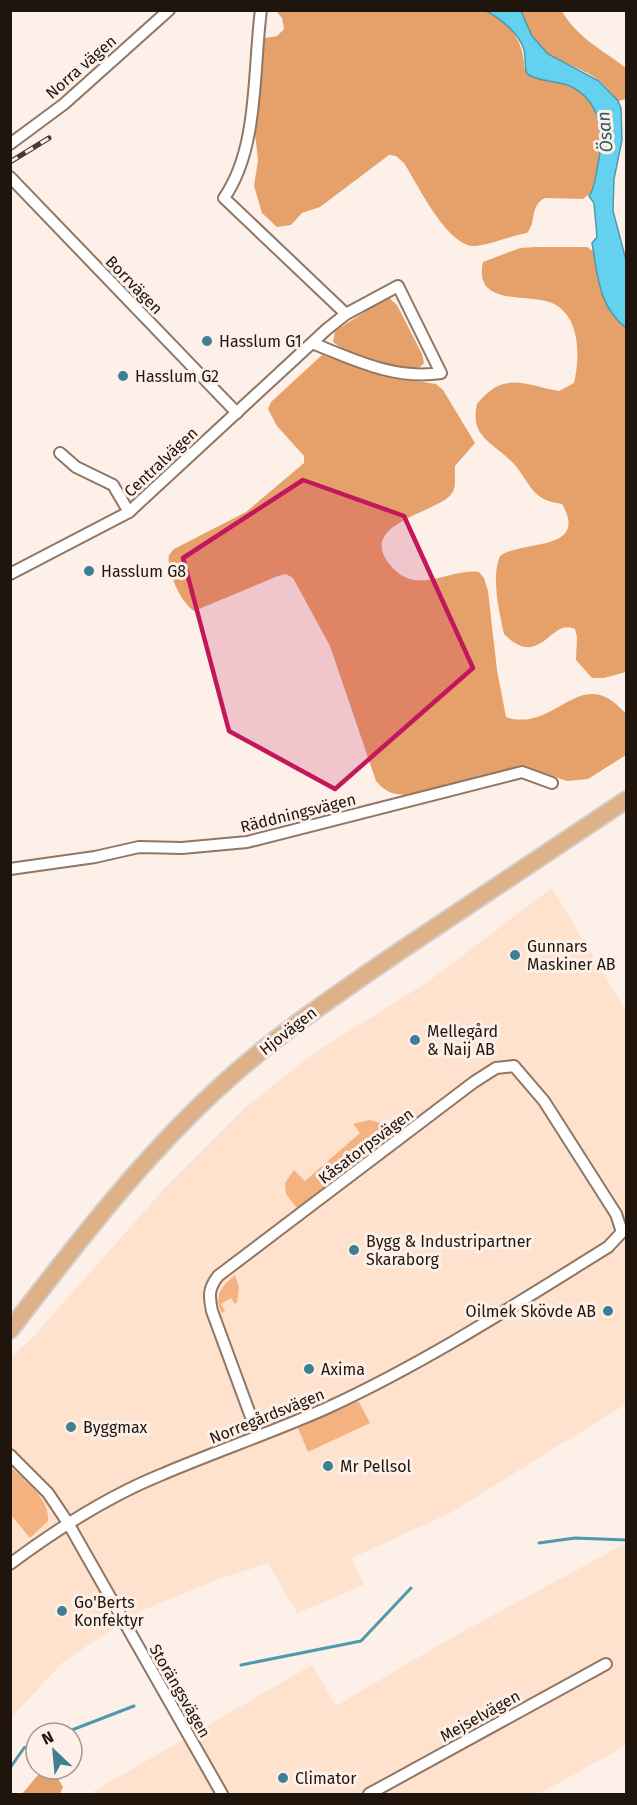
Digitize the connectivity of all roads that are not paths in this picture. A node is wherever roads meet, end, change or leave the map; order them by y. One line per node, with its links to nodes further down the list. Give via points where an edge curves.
1 (169, 10): 3 (street, Norra vägen, via 64,104)
2 (261, 10): 5 (street, via 246,149 233,186 224,198)
3 (10, 144)
4 (10, 177): 7 (street, Borrvägen)
5 (346, 314): 6 (street, Centralvägen); 6 (street, Centralvägen, via 398,286 441,373 420,376 391,372)
6 (312, 343): 7 (street, Centralvägen)
7 (237, 413): 9 (street, Centralvägen)
8 (60, 453): 9 (street, via 76,467 113,485)
9 (129, 512): 10 (street, Centralvägen)
10 (10, 574)
11 (552, 783): 13 (street, Räddningsvägen, via 522,772 248,842 139,847)
12 (627, 800): 15 (main road, Hjovägen, via 338,994 232,1076 157,1148 113,1198)
13 (10, 869)
14 (622, 1232): 16 (street, Norregårdsvägen, via 608,1247 459,1338 335,1404); 16 (street, Kåsatorpsvägen, via 616,1214 532,1084 514,1066 496,1068 212,1283 208,1292 212,1311)
15 (10, 1330)
16 (258, 1436): 18 (street, Norregårdsvägen, via 160,1475)
17 (10, 1455): 18 (street, Storängsvägen, via 48,1493)
18 (68, 1523): 19 (street, Norregårdsvägen); 21 (street, Storängsvägen)
19 (10, 1564)
20 (606, 1664): 22 (street, Mejselvägen)
21 (222, 1794)
22 (369, 1794)

